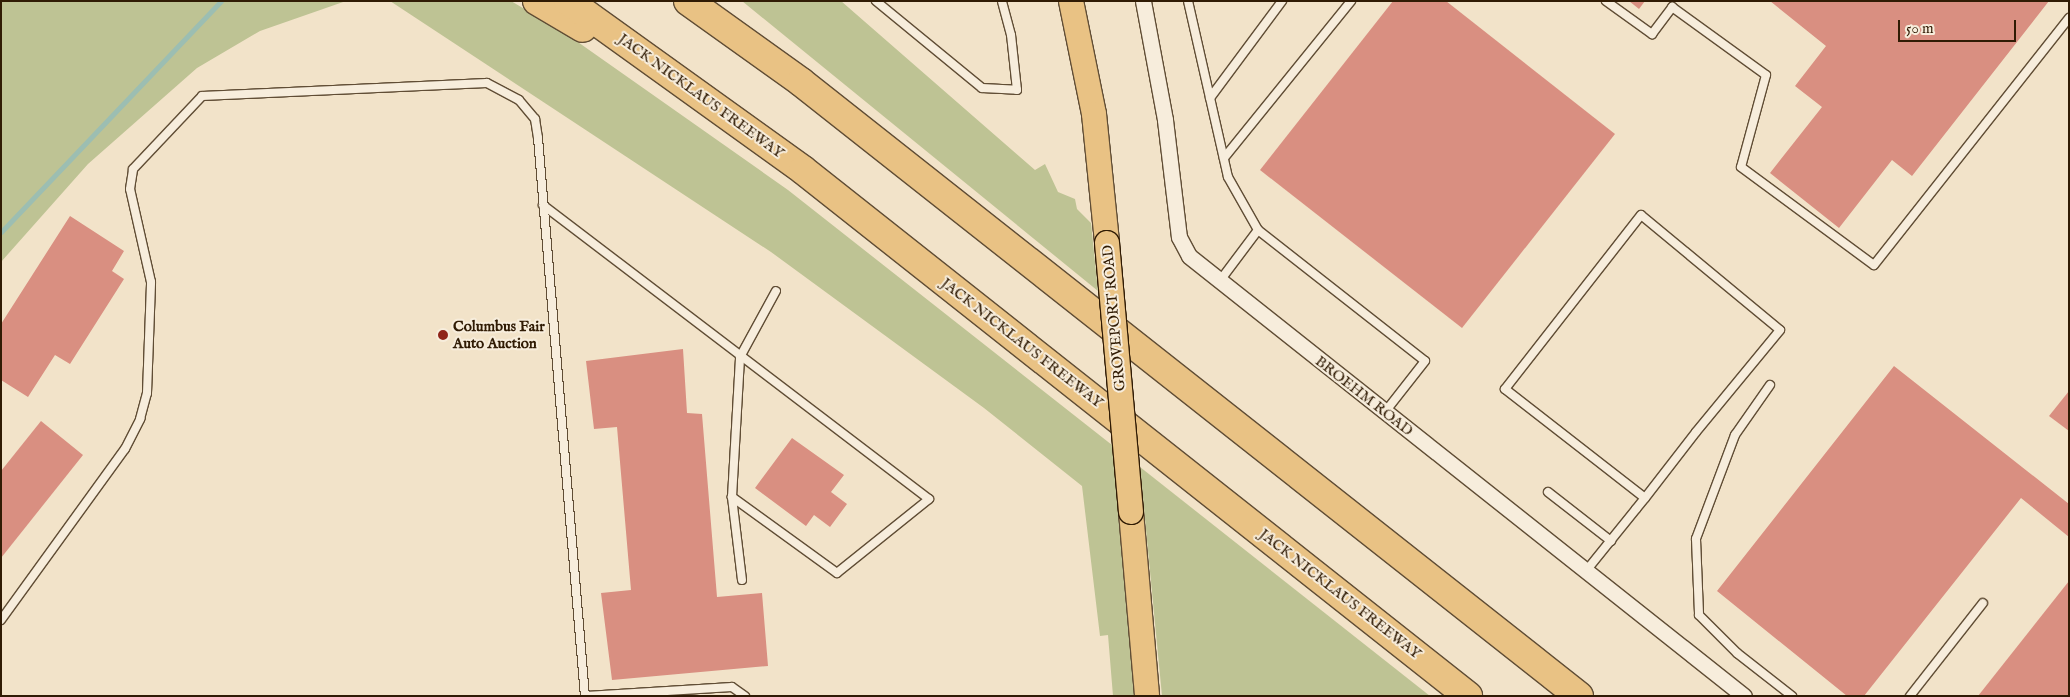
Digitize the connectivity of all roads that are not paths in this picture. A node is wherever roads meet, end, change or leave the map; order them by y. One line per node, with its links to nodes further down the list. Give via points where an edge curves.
1 (537, 1): 14 (highway)
2 (568, 1): 14 (highway, JACK NICKLAUS FREEWAY)
3 (688, 1): 35 (highway, via 848,119)
4 (876, 1): 5 (lane, via 982,88 1017,90 1011,35)
5 (1002, 1)
6 (1072, 1): 33 (main road, GROVEPORT ROAD, bridge, via 1098,138)
7 (1143, 1): 18 (street, BROEHM ROAD, via 1165,120 1179,236 1189,256)
8 (1188, 1): 13 (lane)
9 (1282, 1): 13 (lane)
10 (1351, 1): 15 (lane)
11 (1606, 1): 12 (lane, via 1652,34 1672,8 1766,75 1741,167 1874,265)
12 (2069, 18)
13 (1210, 98): 15 (lane)
14 (711, 100): 34 (highway, JACK NICKLAUS FREEWAY)
15 (1224, 158): 17 (lane, via 1228,177)
16 (543, 205): 20 (lane); 30 (lane, via 535,119 519,100 487,83 202,96 133,169 130,189 151,282 147,393 140,419 125,449); 31 (lane)
17 (1258, 230): 18 (lane); 22 (lane, via 1425,361)
18 (1219, 282): 22 (street, BROEHM ROAD)
19 (776, 291): 20 (lane)
20 (740, 357): 24 (lane); 24 (lane, via 929,499 837,573)
21 (1770, 385): 37 (lane, via 1735,435 1696,539 1699,615 1737,652)
22 (1385, 412): 27 (street, BROEHM ROAD)
23 (1548, 492): 26 (lane)
24 (732, 497): 28 (lane)
25 (1645, 498): 25 (lane, via 1780,330 1641,215 1505,389); 26 (lane)
26 (1611, 541): 27 (lane)
27 (1586, 571): 36 (street, BROEHM ROAD)
28 (742, 580)
29 (1982, 603): 38 (lane)
30 (1, 620)
31 (586, 696): 32 (lane, via 732,687)
32 (745, 696)
33 (1147, 696)
34 (1468, 696)
35 (1579, 696)
36 (1744, 696)
37 (1792, 696)
38 (1910, 696)

